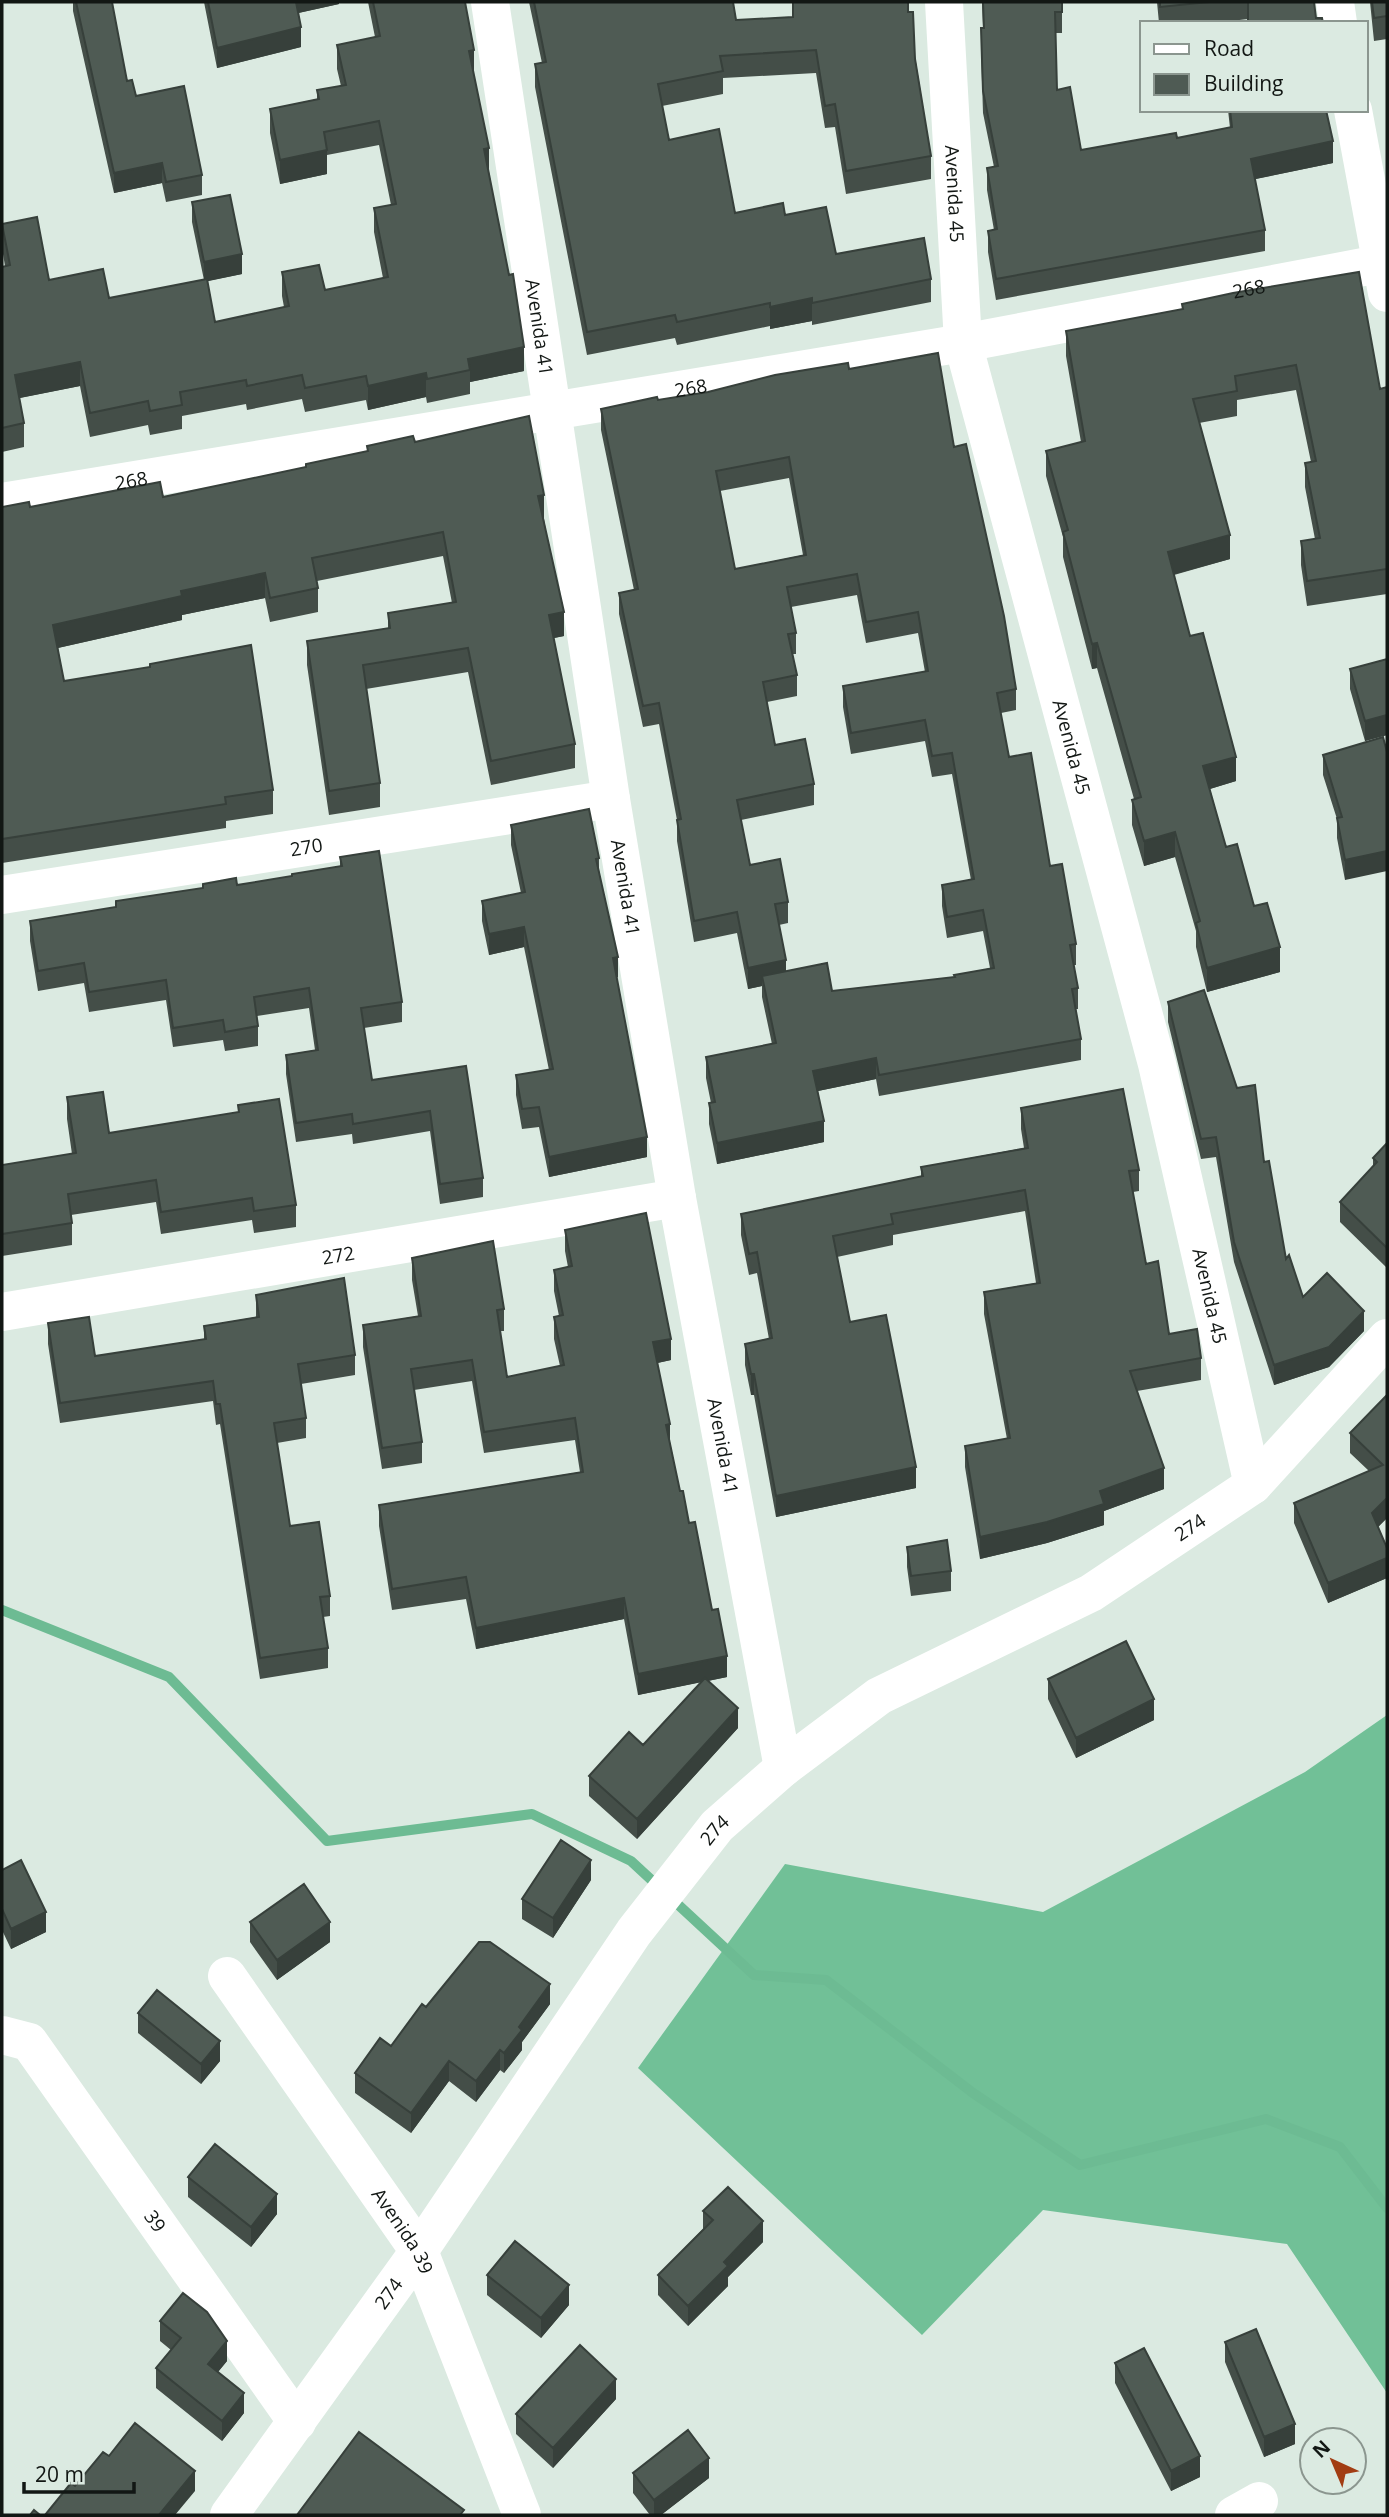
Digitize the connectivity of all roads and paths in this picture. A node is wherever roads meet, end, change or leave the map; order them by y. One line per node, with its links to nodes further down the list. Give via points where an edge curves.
1 (490, 2): 8 (street, Avenida 41)
2 (944, 2): 7 (street, Avenida 45)
3 (1335, 2): 4 (street)
4 (1338, 21)
5 (1353, 112): 6 (street)
6 (1383, 279): 7 (street, 268)
7 (963, 343): 8 (street, 268); 15 (street, Avenida 45, via 1157,1064)
8 (553, 411): 9 (street, 268); 10 (street, Avenida 41)
9 (2, 502)
10 (611, 799): 11 (street, 270); 12 (street, Avenida 41)
11 (2, 895)
12 (677, 1198): 13 (street, 272); 16 (street, Avenida 41)
13 (2, 1312)
14 (1387, 1338): 15 (street, 274)
15 (1253, 1485): 16 (street, 274, via 1091,1592 879,1696)
16 (783, 1768): 19 (street, 274, via 717,1826 670,1882)
17 (227, 1976): 19 (street, Avenida 39)
18 (2, 2035): 20 (street, 39, via 29,2042)
19 (419, 2252): 20 (street, 274); 22 (street, Avenida 39)
20 (297, 2422): 21 (street, 274)
21 (229, 2515)
22 (522, 2515)

